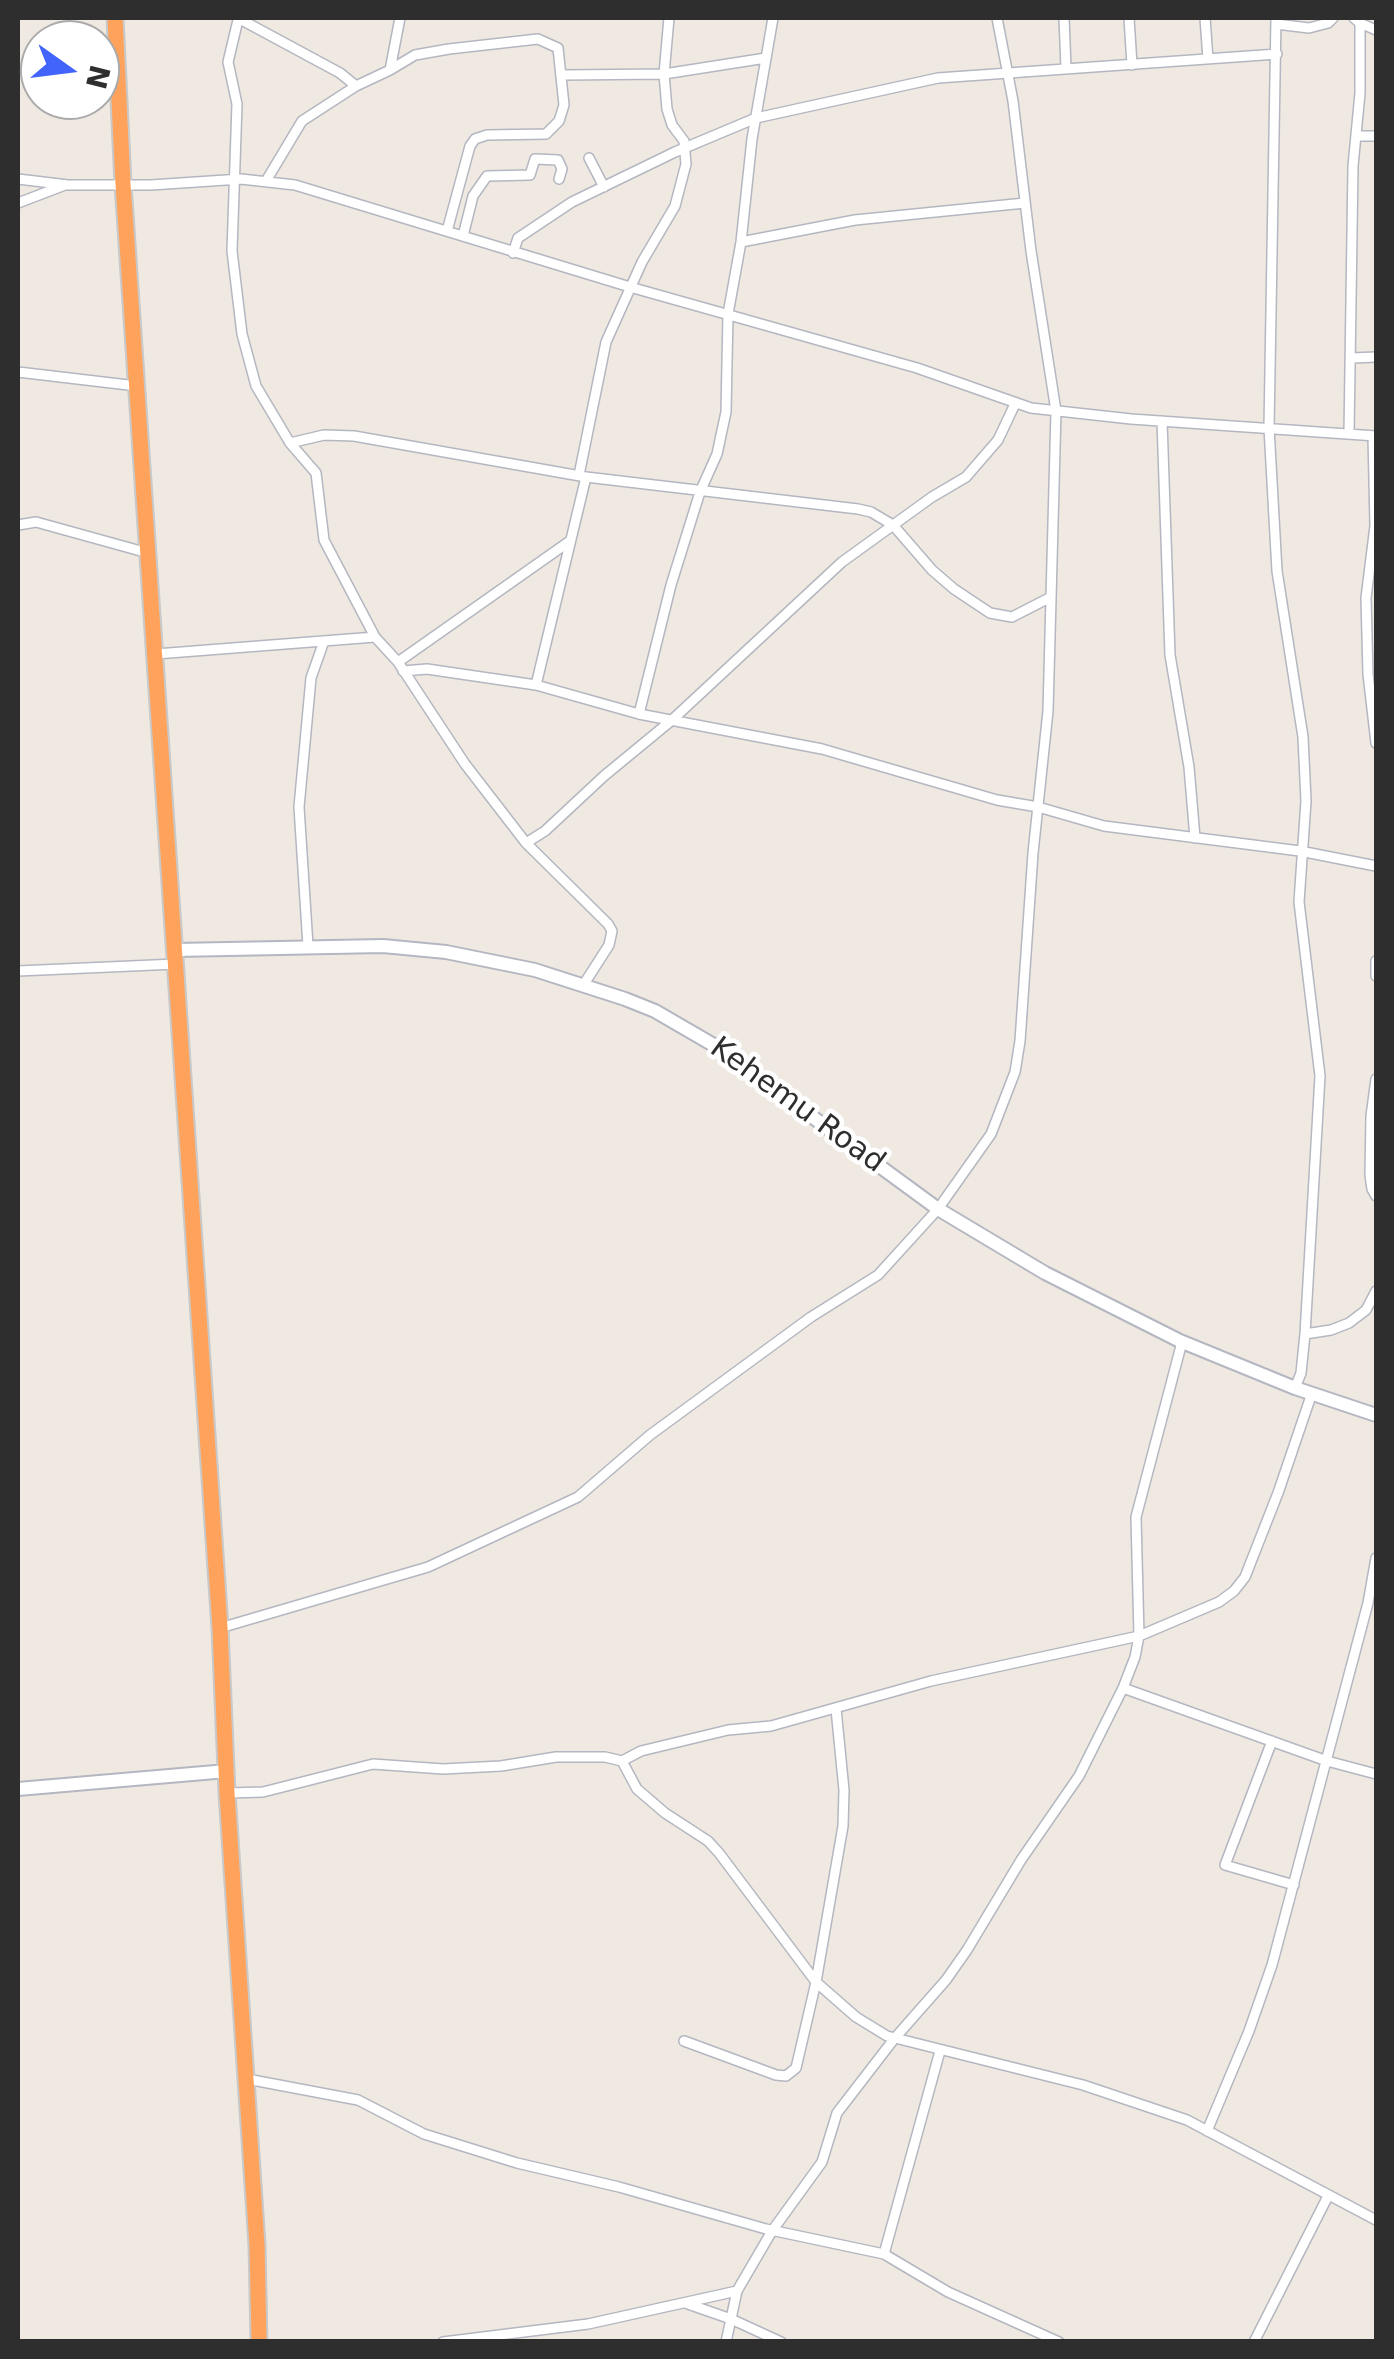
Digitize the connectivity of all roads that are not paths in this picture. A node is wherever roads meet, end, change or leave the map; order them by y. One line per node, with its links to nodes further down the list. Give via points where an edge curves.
1 (115, 18): 34 (highway)
2 (400, 18): 19 (street)
3 (669, 18): 21 (street)
4 (774, 18): 15 (street)
5 (997, 18): 20 (street)
6 (1064, 18): 18 (street)
7 (1129, 18): 17 (street)
8 (1205, 18): 16 (street)
9 (1333, 18): 11 (street, via 1309,28)
10 (238, 19): 23 (street); 31 (street, via 228,62 237,104)
11 (1276, 20): 14 (street)
12 (1357, 20): 13 (street); 25 (street)
13 (1376, 30)
14 (1277, 54): 16 (street); 51 (street)
15 (766, 58): 21 (street); 24 (street)
16 (1208, 58): 17 (street)
17 (1132, 64): 18 (street)
18 (1066, 68): 20 (street)
19 (390, 70): 22 (street, via 415,55 538,39 558,48); 23 (street)
20 (1006, 71): 24 (street, via 895,86); 37 (street)
21 (664, 74): 22 (street); 27 (street, via 667,109)
22 (563, 75): 38 (street, via 563,113 546,134 475,139)
23 (356, 86): 32 (street, via 302,120)
24 (756, 118): 27 (street); 40 (street)
25 (1356, 136): 26 (street); 45 (street)
26 (1376, 136)
27 (682, 150): 35 (street); 42 (street, via 686,164 675,206)
28 (589, 158): 35 (street)
29 (18, 179): 33 (street)
30 (559, 179): 39 (street, via 558,160 534,159 530,175 487,176)
31 (235, 180): 32 (street); 34 (street); 54 (street, via 232,251 242,334 256,386)
32 (266, 180): 38 (street)
33 (68, 184): 34 (street); 36 (street)
34 (123, 184): 47 (highway)
35 (604, 187): 41 (street, via 518,238)
36 (18, 203)
37 (1025, 203): 40 (street, via 855,220); 49 (street)
38 (447, 231): 39 (street)
39 (463, 236): 41 (street)
40 (741, 242): 43 (street)
41 (513, 252): 42 (street)
42 (630, 288): 43 (street); 55 (street, via 606,342)
43 (728, 314): 48 (street, via 917,368); 56 (street, via 726,412 718,454)
44 (1376, 357): 45 (street)
45 (1352, 358): 52 (street)
46 (18, 372): 47 (street)
47 (138, 386): 60 (highway)
48 (1015, 404): 49 (street); 58 (street, via 998,440 966,478)
49 (1056, 411): 50 (street); 61 (street)
50 (1162, 421): 51 (street); 71 (street, via 1170,655)
51 (1269, 428): 52 (street); 73 (street, via 1277,571 1303,737)
52 (1350, 434): 53 (street)
53 (1375, 436): 69 (street, via 1366,598)
54 (290, 443): 55 (street, via 354,436); 62 (street, via 316,473 324,540)
55 (583, 476): 56 (street); 59 (street)
56 (700, 492): 58 (street, via 870,512); 67 (street)
57 (18, 525): 60 (street, via 36,522)
58 (893, 525): 61 (street, via 932,570 990,613 1012,616); 68 (street, via 842,562)
59 (570, 542): 65 (street); 66 (street)
60 (148, 553): 64 (highway)
61 (1051, 597): 70 (street)
62 (375, 637): 63 (street); 65 (street)
63 (324, 641): 64 (street); 75 (street, via 310,678 299,807)
64 (156, 654): 76 (highway)
65 (401, 666): 66 (street); 72 (street)
66 (536, 685): 67 (street)
67 (639, 714): 68 (street)
68 (672, 720): 70 (street, via 822,749); 72 (street, via 546,832)
69 (1376, 743)
70 (1038, 807): 71 (street, via 1104,826); 83 (street, via 1015,1072 991,1134)
71 (1195, 838): 73 (street)
72 (526, 842): 80 (street, via 612,931)
73 (1300, 851): 74 (street); 85 (street, via 1299,902 1320,1076)
74 (1376, 866)
75 (308, 946): 76 (street, Kehemu Road); 80 (street, Kehemu Road, via 446,952)
76 (176, 957): 78 (street); 91 (highway)
77 (1376, 961): 79 (street)
78 (18, 971)
79 (1376, 976)
80 (584, 984): 83 (street, Kehemu Road, via 655,1011 717,1046)
81 (1376, 1078): 82 (street, via 1370,1176)
82 (1376, 1196)
83 (938, 1209): 86 (street, Kehemu Road); 91 (street, via 878,1275 650,1435 578,1498 428,1567)
84 (1376, 1291): 85 (street, via 1349,1323)
85 (1306, 1334): 87 (street)
86 (1182, 1342): 87 (street, Kehemu Road); 92 (street, via 1136,1518)
87 (1295, 1388): 88 (street, Kehemu Road)
88 (1312, 1393): 89 (street, Kehemu Road); 92 (street, via 1240,1584 1219,1602)
89 (1376, 1415)
90 (1376, 1558): 97 (street)
91 (220, 1628): 98 (highway)
92 (1139, 1636): 93 (street); 94 (street, via 931,1680)
93 (1122, 1688): 95 (street); 104 (street, via 1079,1776 967,1950)
94 (836, 1709): 96 (street, via 641,1751); 103 (street, via 843,1826)
95 (1272, 1741): 97 (street); 102 (street, via 1225,1865)
96 (622, 1761): 101 (street, via 556,1757 443,1769 373,1764 263,1792); 103 (street, via 637,1789 708,1840)
97 (1327, 1761): 99 (street); 102 (street)
98 (227, 1771): 100 (street); 101 (highway)
99 (1376, 1774)
100 (18, 1789)
101 (227, 1792): 107 (highway)
102 (1294, 1884): 108 (street, via 1249,2031)
103 (816, 1982): 104 (street); 105 (street, via 798,2064 786,2076)
104 (894, 2039): 106 (street); 111 (street, via 844,2100 822,2162)
105 (684, 2041)
106 (940, 2050): 108 (street, via 1098,2089); 112 (street)
107 (247, 2079): 111 (street, via 358,2100 460,2147); 116 (highway)
108 (1208, 2131): 109 (street)
109 (1328, 2196): 110 (street); 121 (street)
110 (1376, 2220)
111 (772, 2231): 112 (street); 113 (street)
112 (884, 2254): 120 (street, via 948,2292)
113 (738, 2291): 114 (street); 115 (street)
114 (685, 2303): 115 (street); 117 (street, via 588,2324)
115 (730, 2318): 118 (street); 119 (street)
116 (259, 2342)
117 (443, 2342)
118 (726, 2342)
119 (782, 2342)
120 (1058, 2342)
121 (1254, 2342)

